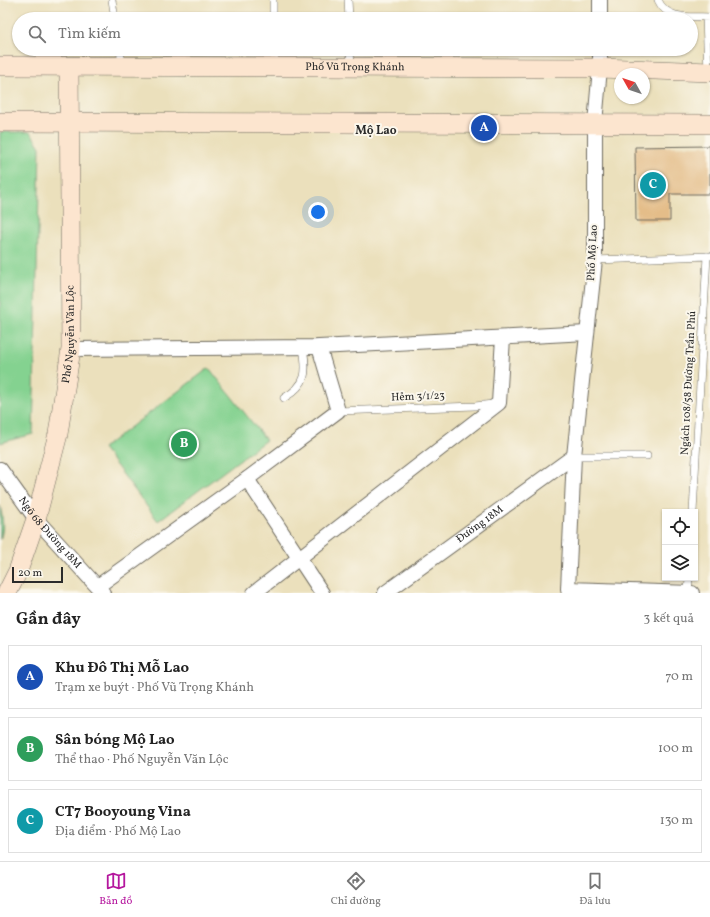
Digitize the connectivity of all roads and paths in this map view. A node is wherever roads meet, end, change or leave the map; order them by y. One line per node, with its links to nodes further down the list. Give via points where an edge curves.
1 (112, 0): 6 (lane)
2 (272, 0): 7 (lane)
3 (348, 0): 8 (lane)
4 (600, 0): 9 (street)
5 (658, 0): 10 (lane)
6 (114, 12)
7 (273, 12)
8 (349, 12)
9 (600, 12)
10 (668, 12)
11 (698, 17): 12 (lane)
12 (708, 17): 20 (lane)
13 (600, 56): 19 (street, Phố Mộ Lao)
14 (121, 58): 15 (main road, Phố Vũ Trọng Khánh); 18 (main road, Phố Vũ Trọng Khánh)
15 (274, 58): 16 (main road, Phố Vũ Trọng Khánh)
16 (350, 58): 19 (main road, Phố Vũ Trọng Khánh)
17 (0, 66): 18 (main road, Phố Vũ Trọng Khánh)
18 (69, 67): 22 (main road, Phố Nguyễn Văn Lộc)
19 (600, 68): 20 (main road, Phố Vũ Trọng Khánh); 23 (street, Phố Mộ Lao)
20 (709, 72)
21 (0, 122): 22 (main road)
22 (69, 122): 23 (main road); 31 (main road, Phố Nguyễn Văn Lộc)
23 (595, 123): 24 (main road); 26 (street, Phố Mộ Lao)
24 (710, 124)
25 (708, 256): 26 (lane); 39 (lane, Ngách 108/58 Đường Trần Phú)
26 (595, 260): 27 (street, Phố Mộ Lao)
27 (587, 333): 28 (street); 35 (street, Phố Mộ Lao)
28 (503, 338): 29 (street); 33 (street)
29 (319, 346): 30 (street); 34 (street)
30 (303, 347): 31 (street); 32 (lane, via 305,377 298,388)
31 (71, 349): 40 (main road, Phố Nguyễn Văn Lộc, via 58,434)
32 (284, 398)
33 (500, 403): 34 (lane, Hẻm 3/1/23); 41 (street)
34 (338, 411): 38 (street)
35 (574, 456): 36 (lane); 44 (street, Phố Mộ Lao); 49 (street, Đường 18M)
36 (647, 456)
37 (0, 469): 40 (street, Ngõ 68 Đường 18M)
38 (247, 479): 41 (street); 43 (street)
39 (693, 509)
40 (36, 519): 43 (street, Ngõ 68 Đường 18M); 46 (main road, Phố Nguyễn Văn Lộc, via 18,571)
41 (300, 558): 47 (street); 48 (street)
42 (689, 581): 50 (lane)
43 (100, 590)
44 (567, 591): 45 (street)
45 (623, 592): 50 (street)
46 (7, 593)
47 (254, 593)
48 (322, 593)
49 (385, 593)
50 (688, 593): 51 (street)
51 (692, 593)

